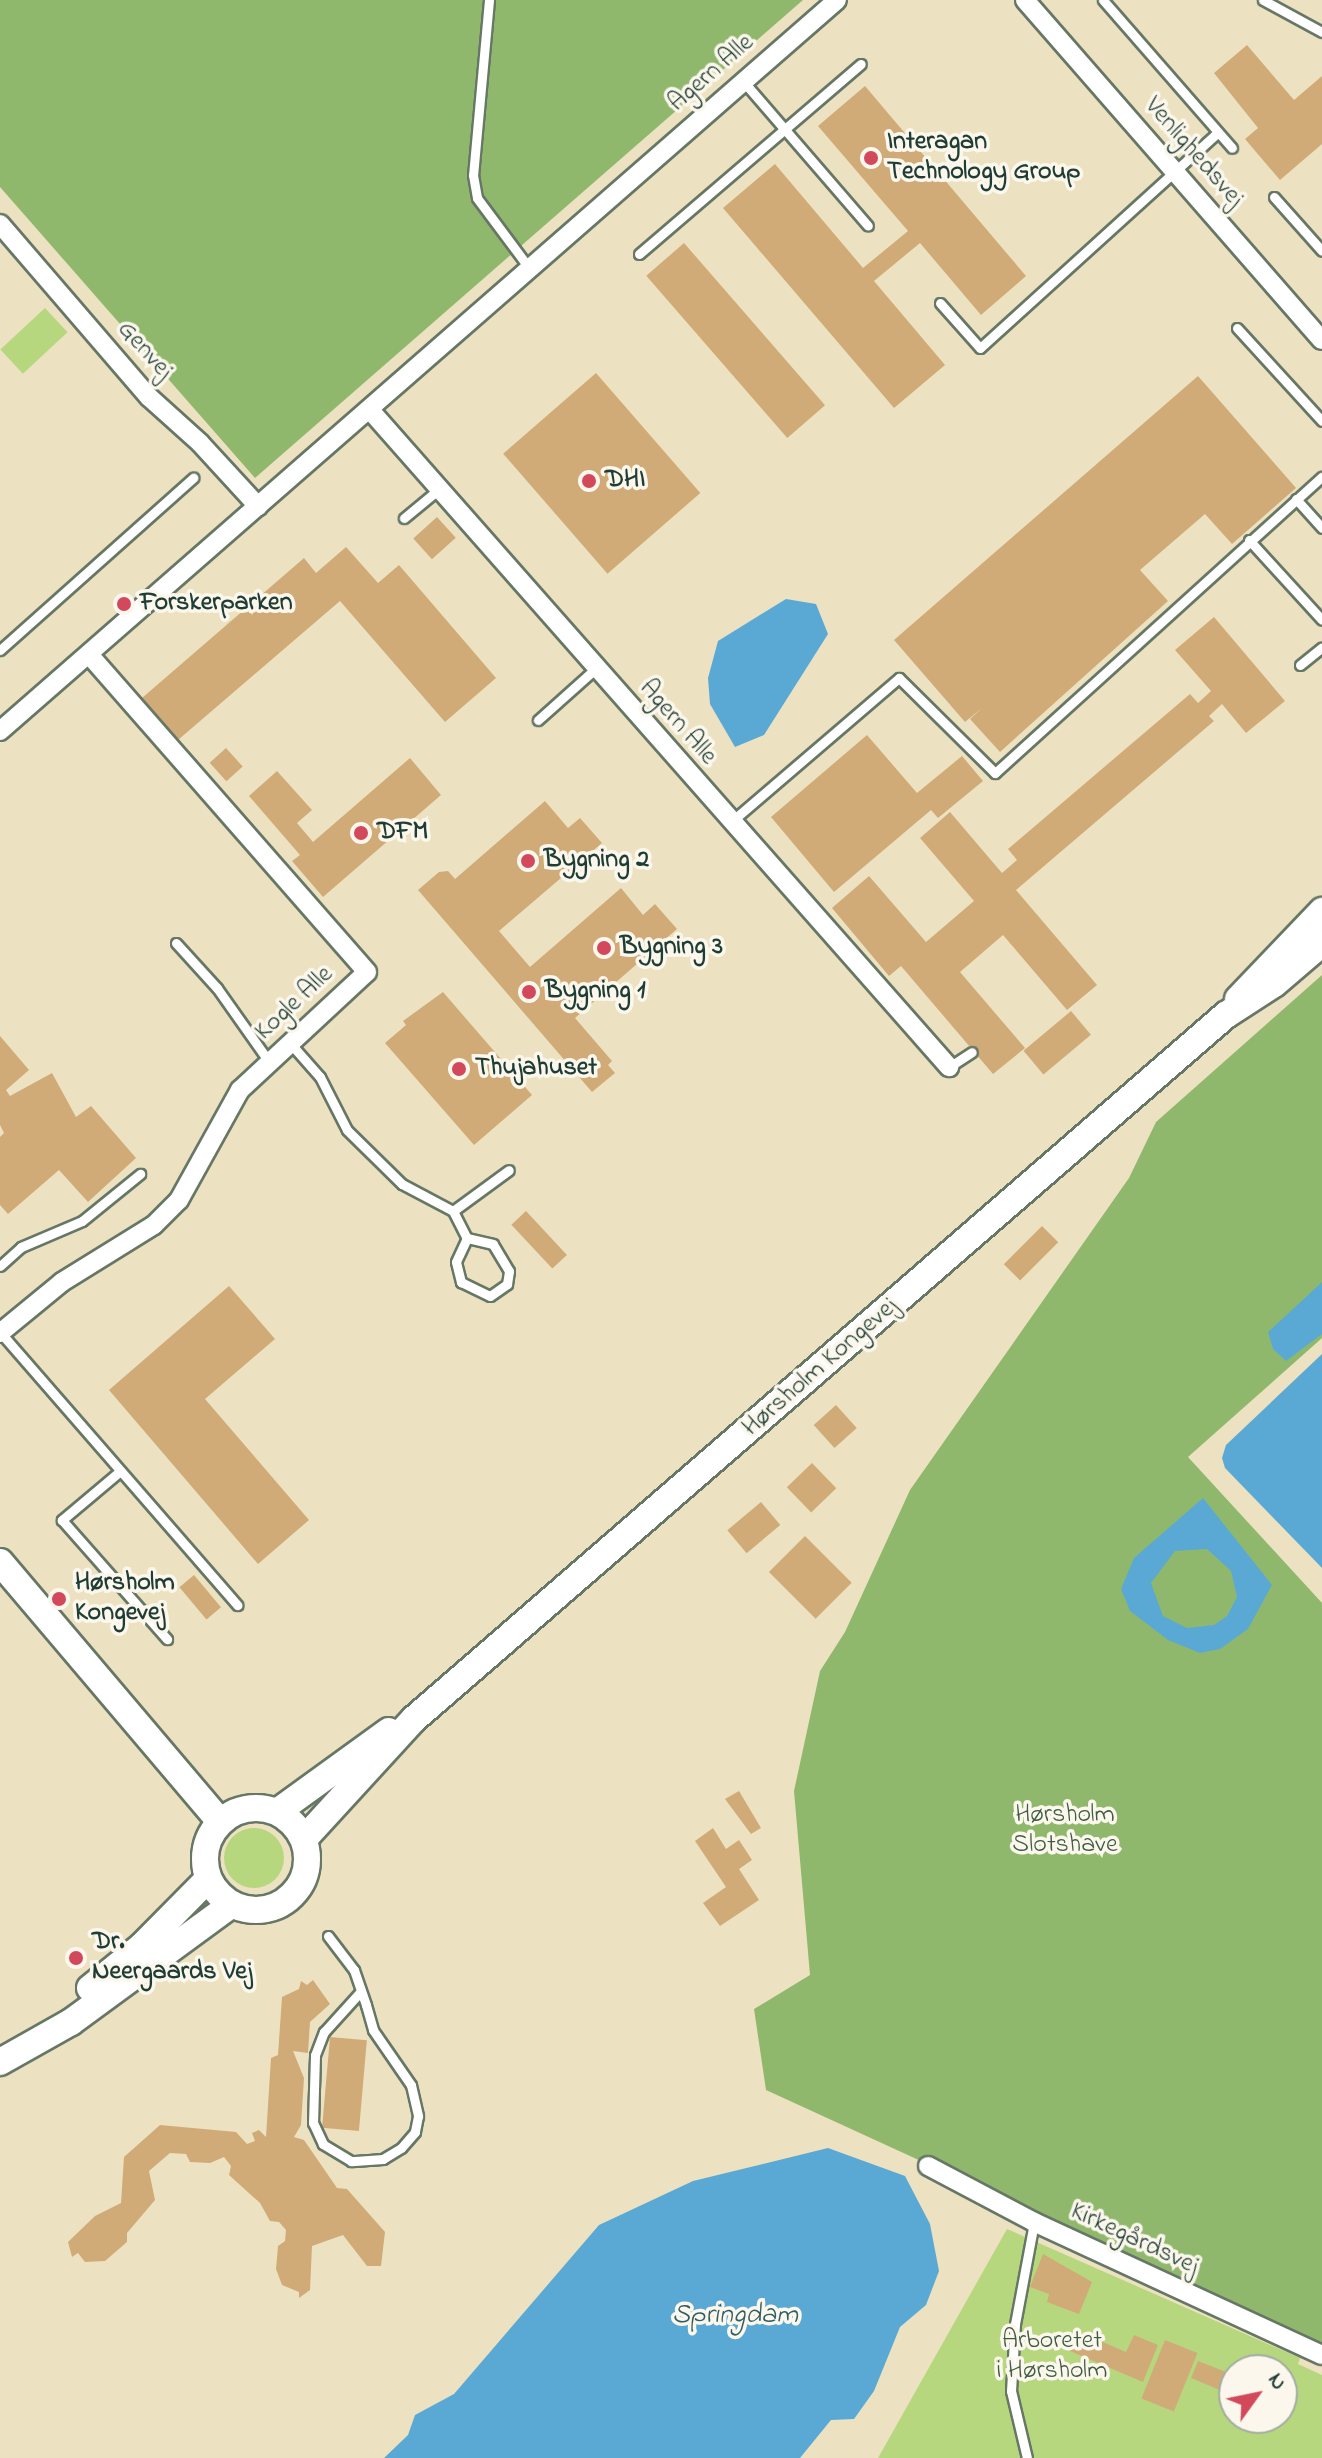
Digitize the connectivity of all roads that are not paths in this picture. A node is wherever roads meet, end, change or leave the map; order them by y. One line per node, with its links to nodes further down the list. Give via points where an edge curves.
1 (489, 0): 18 (lane, via 475,186 477,198)
2 (837, 0): 8 (street, Agern Alle)
3 (1025, 0): 12 (street, Venlighedsvej)
4 (1103, 0): 10 (lane)
5 (1263, 0): 6 (lane)
6 (1322, 32)
7 (861, 64): 9 (lane)
8 (743, 81): 9 (lane); 18 (street, Agern Alle)
9 (785, 129): 15 (lane); 17 (lane)
10 (1218, 132): 11 (lane); 12 (lane)
11 (1232, 148)
12 (1175, 172): 19 (lane, via 980,348); 21 (street, Venlighedsvej)
13 (1274, 197): 16 (lane)
14 (0, 224): 28 (street, Genvej, via 149,397)
15 (868, 226)
16 (1322, 251)
17 (639, 254)
18 (530, 269): 22 (street, Agern Alle)
19 (940, 303)
20 (1237, 328): 23 (lane)
21 (1322, 340)
22 (370, 410): 26 (street, Agern Alle); 28 (street, Agern Alle)
23 (1322, 421)
24 (1322, 477): 27 (lane)
25 (193, 478): 34 (lane)
26 (439, 489): 29 (lane); 37 (street, Agern Alle)
27 (1296, 499): 30 (lane); 31 (lane)
28 (258, 506): 35 (street, Agern Alle)
29 (404, 518)
30 (1322, 528)
31 (1249, 540): 32 (lane); 40 (lane, via 995,773 899,678)
32 (1322, 620)
33 (1322, 647): 36 (lane)
34 (0, 650)
35 (89, 654): 39 (street, Agern Alle); 45 (street, Kogle Alle, via 367,972)
36 (1300, 665)
37 (595, 669): 38 (lane); 40 (street, Agern Alle)
38 (538, 720)
39 (0, 731)
40 (730, 823): 48 (street, Agern Alle)
41 (1322, 911): 44 (main road, Hørsholm Kongevej, via 1261,970)
42 (176, 943): 47 (lane, via 217,988)
43 (1322, 943): 44 (main road, Hørsholm Kongevej)
44 (1226, 1015): 59 (main road, Hørsholm Kongevej)
45 (290, 1043): 47 (street, Kogle Alle); 51 (lane, via 320,1077 347,1130 371,1156 402,1184)
46 (972, 1052): 48 (lane)
47 (270, 1063): 54 (street, Kogle Alle, via 240,1090 179,1200 154,1225 62,1282)
48 (949, 1067)
49 (509, 1170): 51 (lane)
50 (140, 1174): 53 (lane, via 82,1221 21,1247)
51 (453, 1211): 52 (lane)
52 (467, 1238): 52 (lane, via 456,1262 461,1282 490,1296 507,1284 509,1271 493,1244)
53 (0, 1266)
54 (0, 1333): 55 (lane)
55 (119, 1472): 57 (lane); 58 (lane, via 62,1520)
56 (0, 1562): 61 (main road)
57 (237, 1605)
58 (167, 1639)
59 (414, 1719): 60 (main road, Hørsholm Kongevej); 62 (main road, Hørsholm Kongevej)
60 (277, 1812): 61 (main road, via 237,1811); 62 (main road)
61 (220, 1821): 63 (main road, via 207,1840)
62 (304, 1839): 64 (main road, via 308,1864 290,1898 262,1911)
63 (208, 1879): 64 (main road); 67 (main road, via 142,1946 62,2008)
64 (231, 1905): 67 (main road, via 71,2022)
65 (328, 1936): 66 (lane, via 354,1970)
66 (361, 1991): 66 (lane, via 373,2030 411,2085 418,2116 415,2132 401,2148 383,2159 351,2161 323,2144 313,2123 315,2055 324,2032)
67 (42, 2034): 68 (main road)
68 (0, 2062)
69 (928, 2166): 70 (street, Kirkegårdsvej)
70 (1034, 2222): 71 (street, Kirkegårdsvej); 72 (lane, via 1015,2324 1011,2391)
71 (1322, 2355)
72 (1027, 2458)

